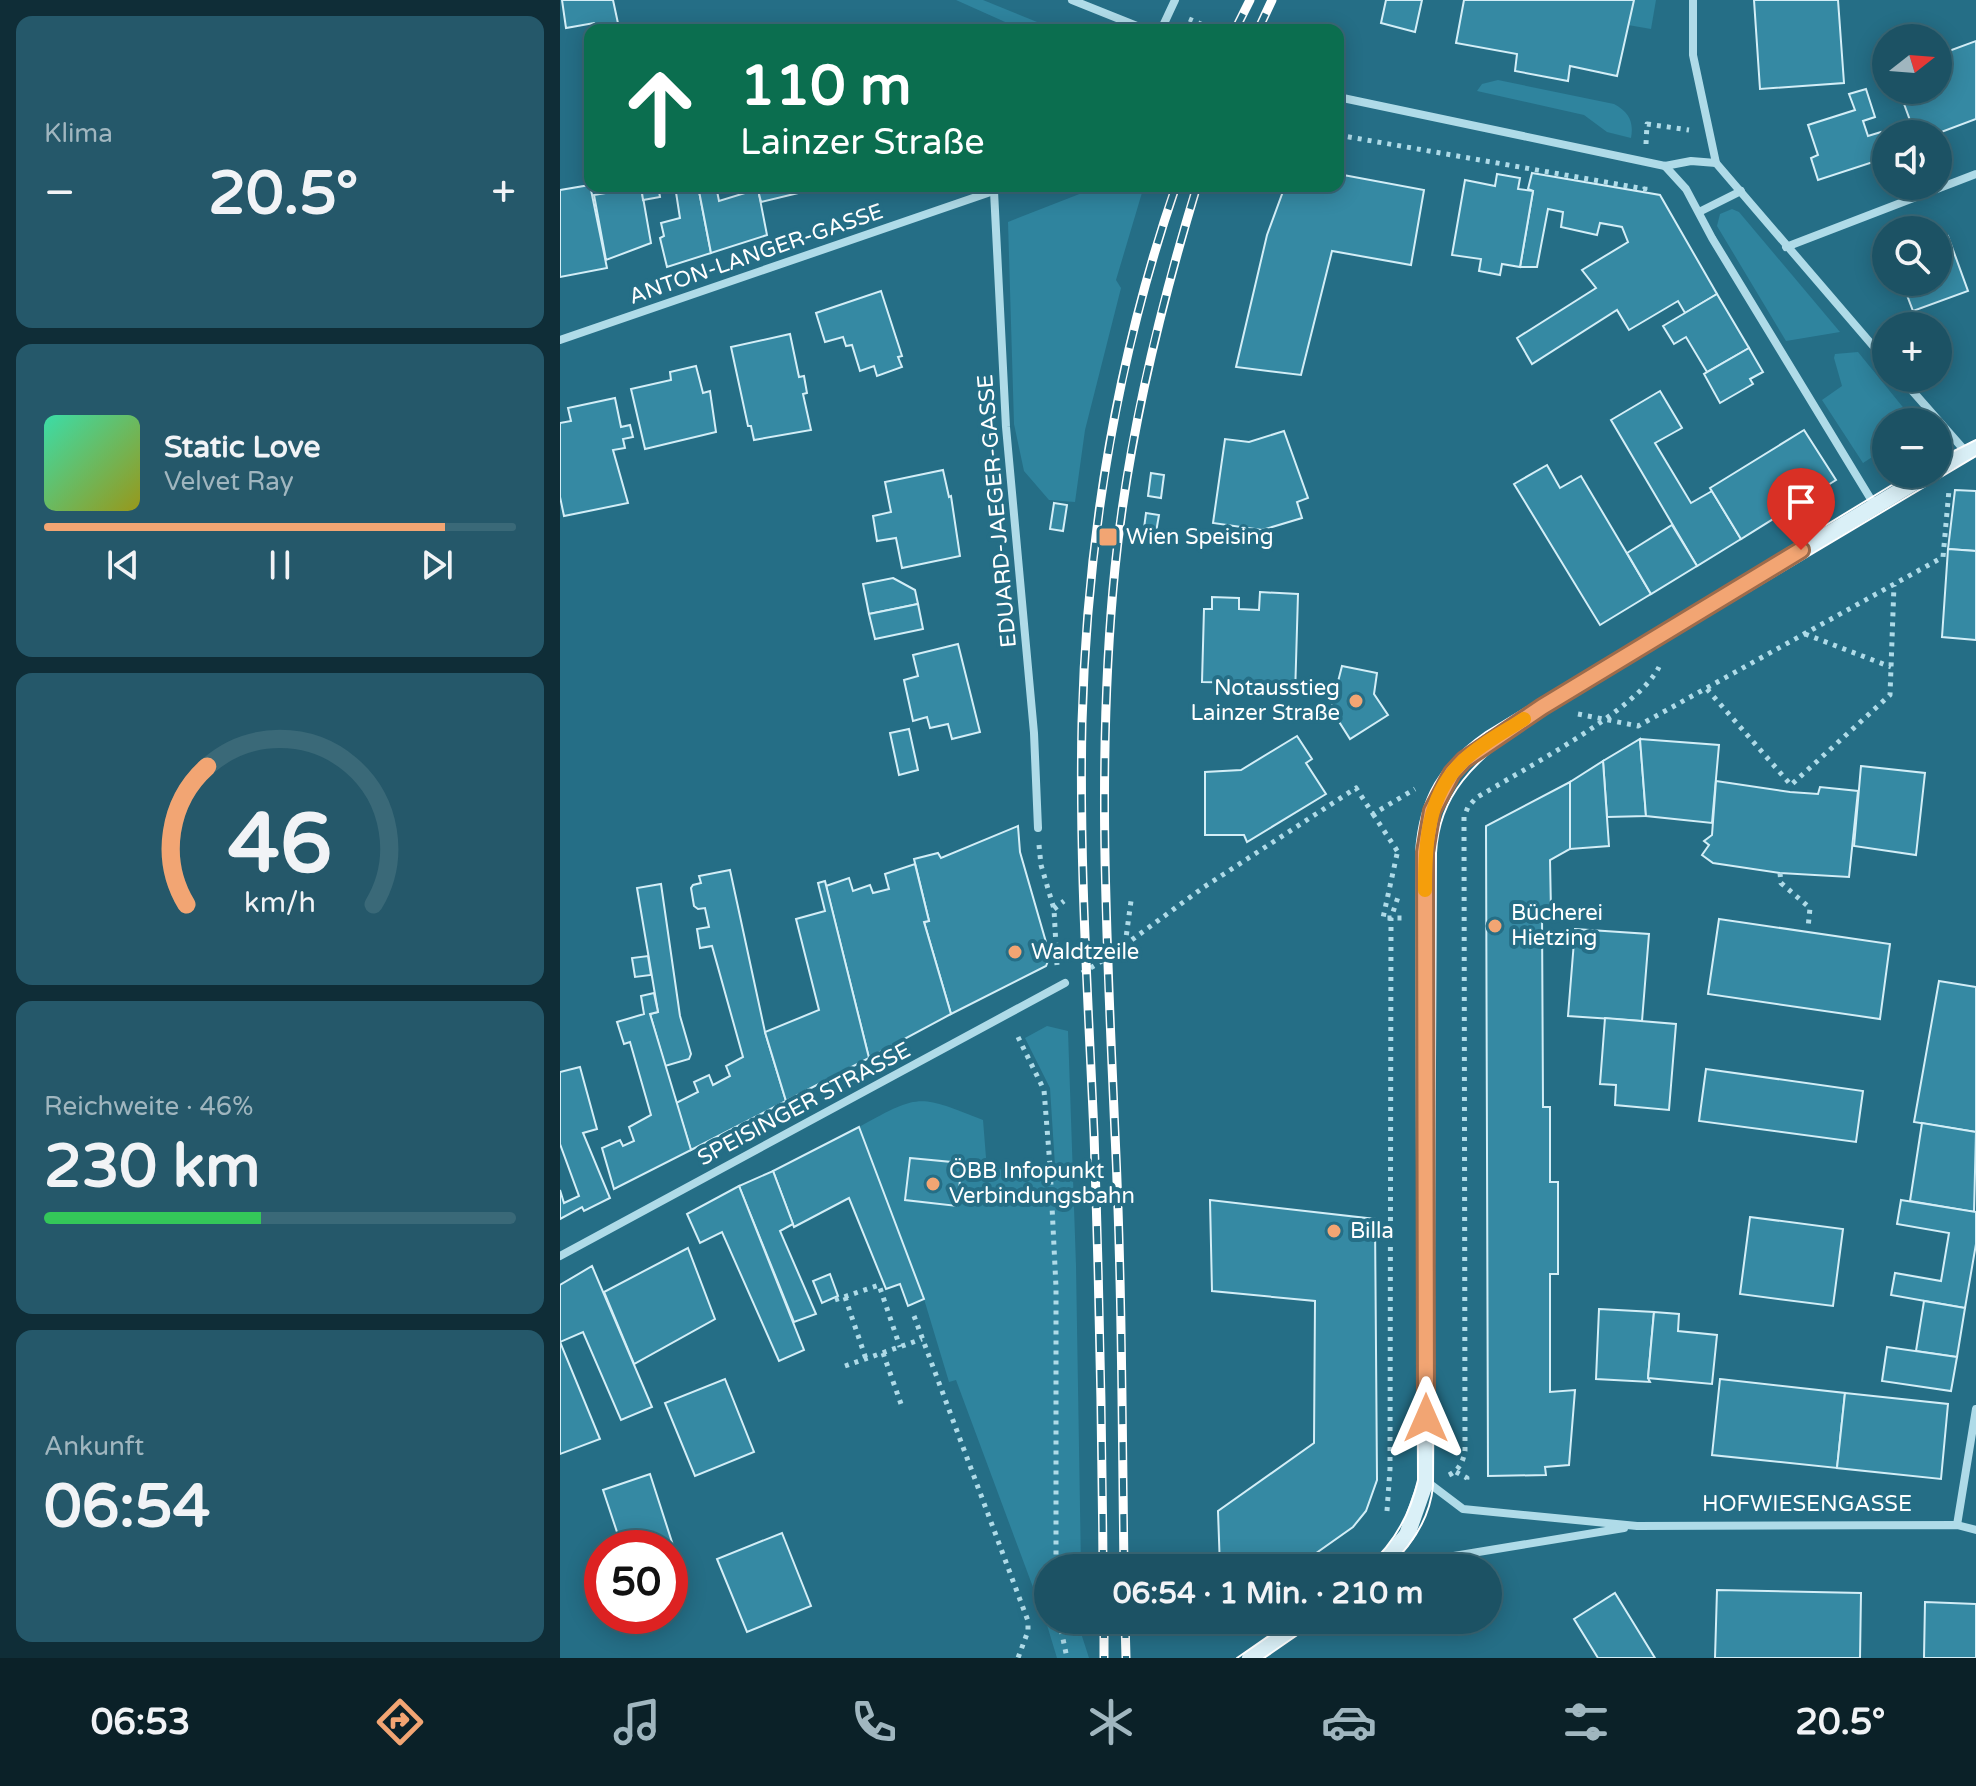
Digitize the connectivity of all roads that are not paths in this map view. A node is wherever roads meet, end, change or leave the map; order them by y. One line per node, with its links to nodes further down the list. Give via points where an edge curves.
1 (1072, 0): 4 (street)
2 (1175, 0): 5 (street)
3 (1693, 0): 7 (street, via 1693,55)
4 (1132, 24)
5 (1164, 24)
6 (1344, 98): 8 (street)
7 (1716, 163): 8 (street); 10 (street)
8 (1665, 166): 13 (street)
9 (1976, 174): 14 (street)
10 (1741, 191): 13 (street); 14 (street)
11 (991, 192): 15 (street, ANTON-LANGER-GASSE)
12 (994, 192): 21 (street, EDUARD-JAEGER-GASSE, via 1006,427)
13 (1699, 212): 20 (street)
14 (1786, 247): 16 (street)
15 (560, 340)
16 (1872, 345)
17 (1911, 392): 18 (street)
18 (1958, 457)
19 (1905, 488): 20 (main road)
20 (1875, 506): 25 (main road, via 1542,707 1464,760 1432,811 1425,852)
21 (1038, 828)
22 (1062, 985): 23 (street, SPEISINGER STRASSE)
23 (560, 1256)
24 (1976, 1409): 26 (street)
25 (1426, 1481): 27 (street, HOFWIESENGASSE, via 1463,1509); 29 (main road, HOFWIESENGASSE, via 1407,1535)
26 (1957, 1525): 27 (street, HOFWIESENGASSE); 28 (street, HOFWIESENGASSE)
27 (1637, 1526): 30 (street, HOFWIESENGASSE)
28 (1976, 1530)
29 (1391, 1554)
30 (1466, 1554)
31 (1285, 1634): 32 (main road)
32 (1250, 1658)

